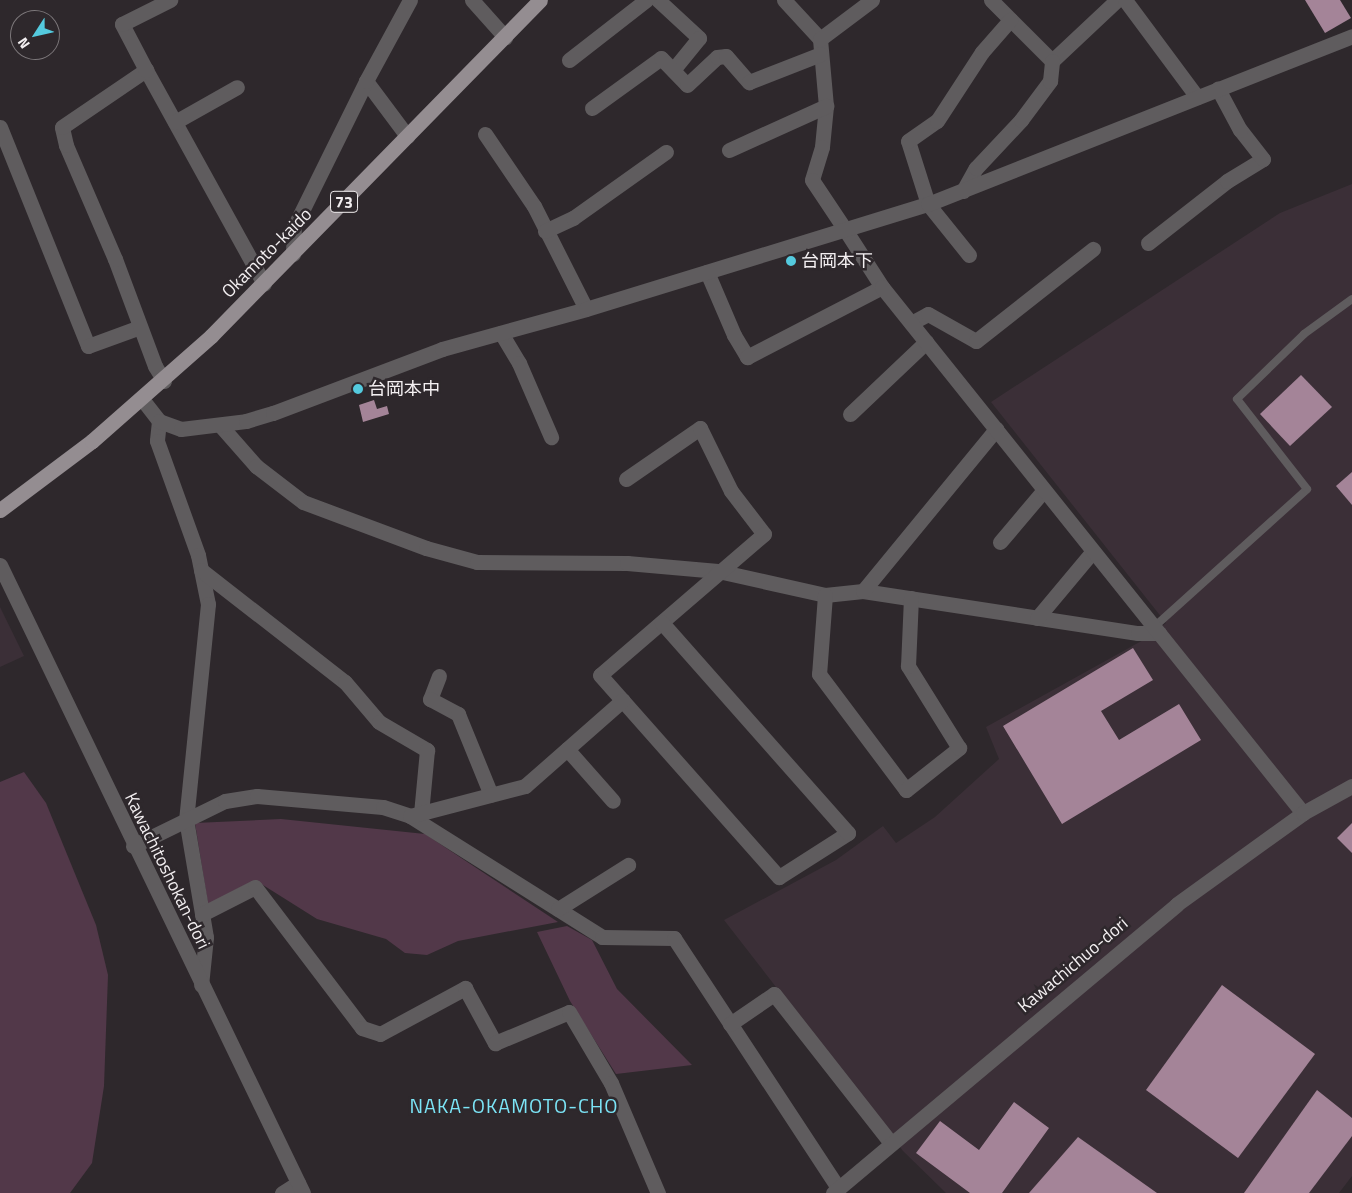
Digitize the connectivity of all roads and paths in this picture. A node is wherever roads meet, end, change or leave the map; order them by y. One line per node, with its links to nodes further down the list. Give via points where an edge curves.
1 (170, 0): 19 (street, via 122,24)
2 (410, 0): 21 (street)
3 (472, 0): 13 (street)
4 (540, 0): 13 (main road, Okamoto-kaido / 73)
5 (646, 0): 17 (street)
6 (658, 0): 20 (street, via 699,38)
7 (784, 0): 15 (street)
8 (872, 0): 15 (street)
9 (991, 0): 12 (street)
10 (1117, 0): 18 (street)
11 (1126, 0): 24 (street)
12 (1010, 20): 18 (street); 34 (street, via 982,52 937,121 908,141)
13 (504, 36): 30 (main road, Okamoto-kaido / 73)
14 (1352, 36): 23 (street)
15 (820, 39): 16 (street)
16 (821, 54): 20 (street, via 749,82 726,56 717,57 687,85); 25 (street)
17 (569, 60)
18 (1052, 61): 33 (street, via 1050,81 1021,120 976,168)
19 (146, 70): 27 (street); 47 (street, via 62,127 66,145)
20 (672, 70): 26 (street, via 660,58)
21 (366, 81): 30 (street); 39 (street, via 294,227)
22 (236, 87): 27 (street)
23 (1218, 89): 24 (street); 37 (street, via 1240,130 1263,159 1227,181)
24 (1197, 97): 33 (street)
25 (826, 106): 31 (street); 36 (street, via 822,147 812,180)
26 (592, 108)
27 (174, 122): 42 (street)
28 (0, 127): 47 (street, via 88,346)
29 (485, 134): 35 (street, via 534,206)
30 (407, 136): 39 (main road, Okamoto-kaido / 73)
31 (729, 150)
32 (666, 152): 35 (street, via 573,218)
33 (963, 191): 34 (street)
34 (928, 204): 36 (street); 40 (street)
35 (546, 231): 45 (street)
36 (846, 231): 41 (street); 43 (street)
37 (1148, 243)
38 (1093, 248): 46 (street, via 976,341 928,314)
39 (293, 254): 42 (main road, Okamoto-kaido / 73)
40 (969, 255)
41 (707, 272): 43 (street, via 747,357); 45 (street)
42 (264, 284): 50 (main road, Okamoto-kaido / 73)
43 (882, 286): 46 (street)
44 (1352, 299): 70 (lane, via 1304,334 1237,399 1307,489)
45 (586, 309): 48 (street)
46 (911, 323): 49 (street)
47 (140, 327): 50 (street)
48 (501, 333): 54 (street, via 412,359 273,413); 56 (street, via 519,363)
49 (926, 342): 52 (street); 55 (street)
50 (164, 380): 51 (main road, Okamoto-kaido / 73)
51 (142, 399): 53 (street); 59 (main road, Okamoto-kaido / 73)
52 (850, 414)
53 (159, 421): 54 (street, via 181,429); 63 (street, via 157,441)
54 (220, 425): 64 (street, via 256,466 303,502 426,548 477,562 627,563)
55 (996, 430): 58 (street); 65 (street)
56 (551, 437)
57 (626, 479): 64 (street, via 700,428 731,491 764,534)
58 (1044, 490): 60 (street); 61 (street)
59 (0, 510)
60 (1000, 542)
61 (1093, 551): 68 (street); 70 (street)
62 (0, 565): 80 (street, Kawachitoshokan-dori)
63 (201, 570): 78 (street, via 345,682 379,722 427,750); 79 (street, via 208,604)
64 (718, 571): 66 (street); 69 (street)
65 (863, 591): 66 (street); 67 (street)
66 (825, 595): 67 (street, via 819,674 906,790 959,748 908,666)
67 (911, 598): 68 (street)
68 (1037, 618): 70 (street, via 1138,633)
69 (662, 623): 72 (street, via 600,675); 72 (street, via 848,833 779,876)
70 (1156, 630): 77 (street)
71 (439, 676): 75 (street, via 430,699 458,714)
72 (623, 700): 73 (street)
73 (567, 749): 75 (street, via 525,786); 76 (street)
74 (1352, 786): 77 (street, Kawachichuo-dori)
75 (491, 795): 78 (street)
76 (613, 801)
77 (1303, 813): 86 (street, Kawachichuo-dori, via 1177,904)
78 (416, 815): 79 (street, via 383,807 256,796 226,801); 82 (street)
79 (186, 819): 80 (street); 83 (street)
80 (133, 846): 84 (street, Kawachitoshokan-dori)
81 (628, 865): 82 (street)
82 (558, 909): 85 (street, via 602,937 674,938)
83 (202, 914): 84 (street, via 206,937); 90 (street, via 255,887 362,1028 380,1034 465,988 495,1042 568,1012 611,1083)
84 (201, 985): 87 (street, Kawachitoshokan-dori)
85 (730, 1024): 86 (street, via 774,994); 88 (street)
86 (890, 1142): 88 (street, Kawachichuo-dori)
87 (300, 1188): 89 (street)
88 (838, 1192)
89 (282, 1193)
90 (658, 1193)

